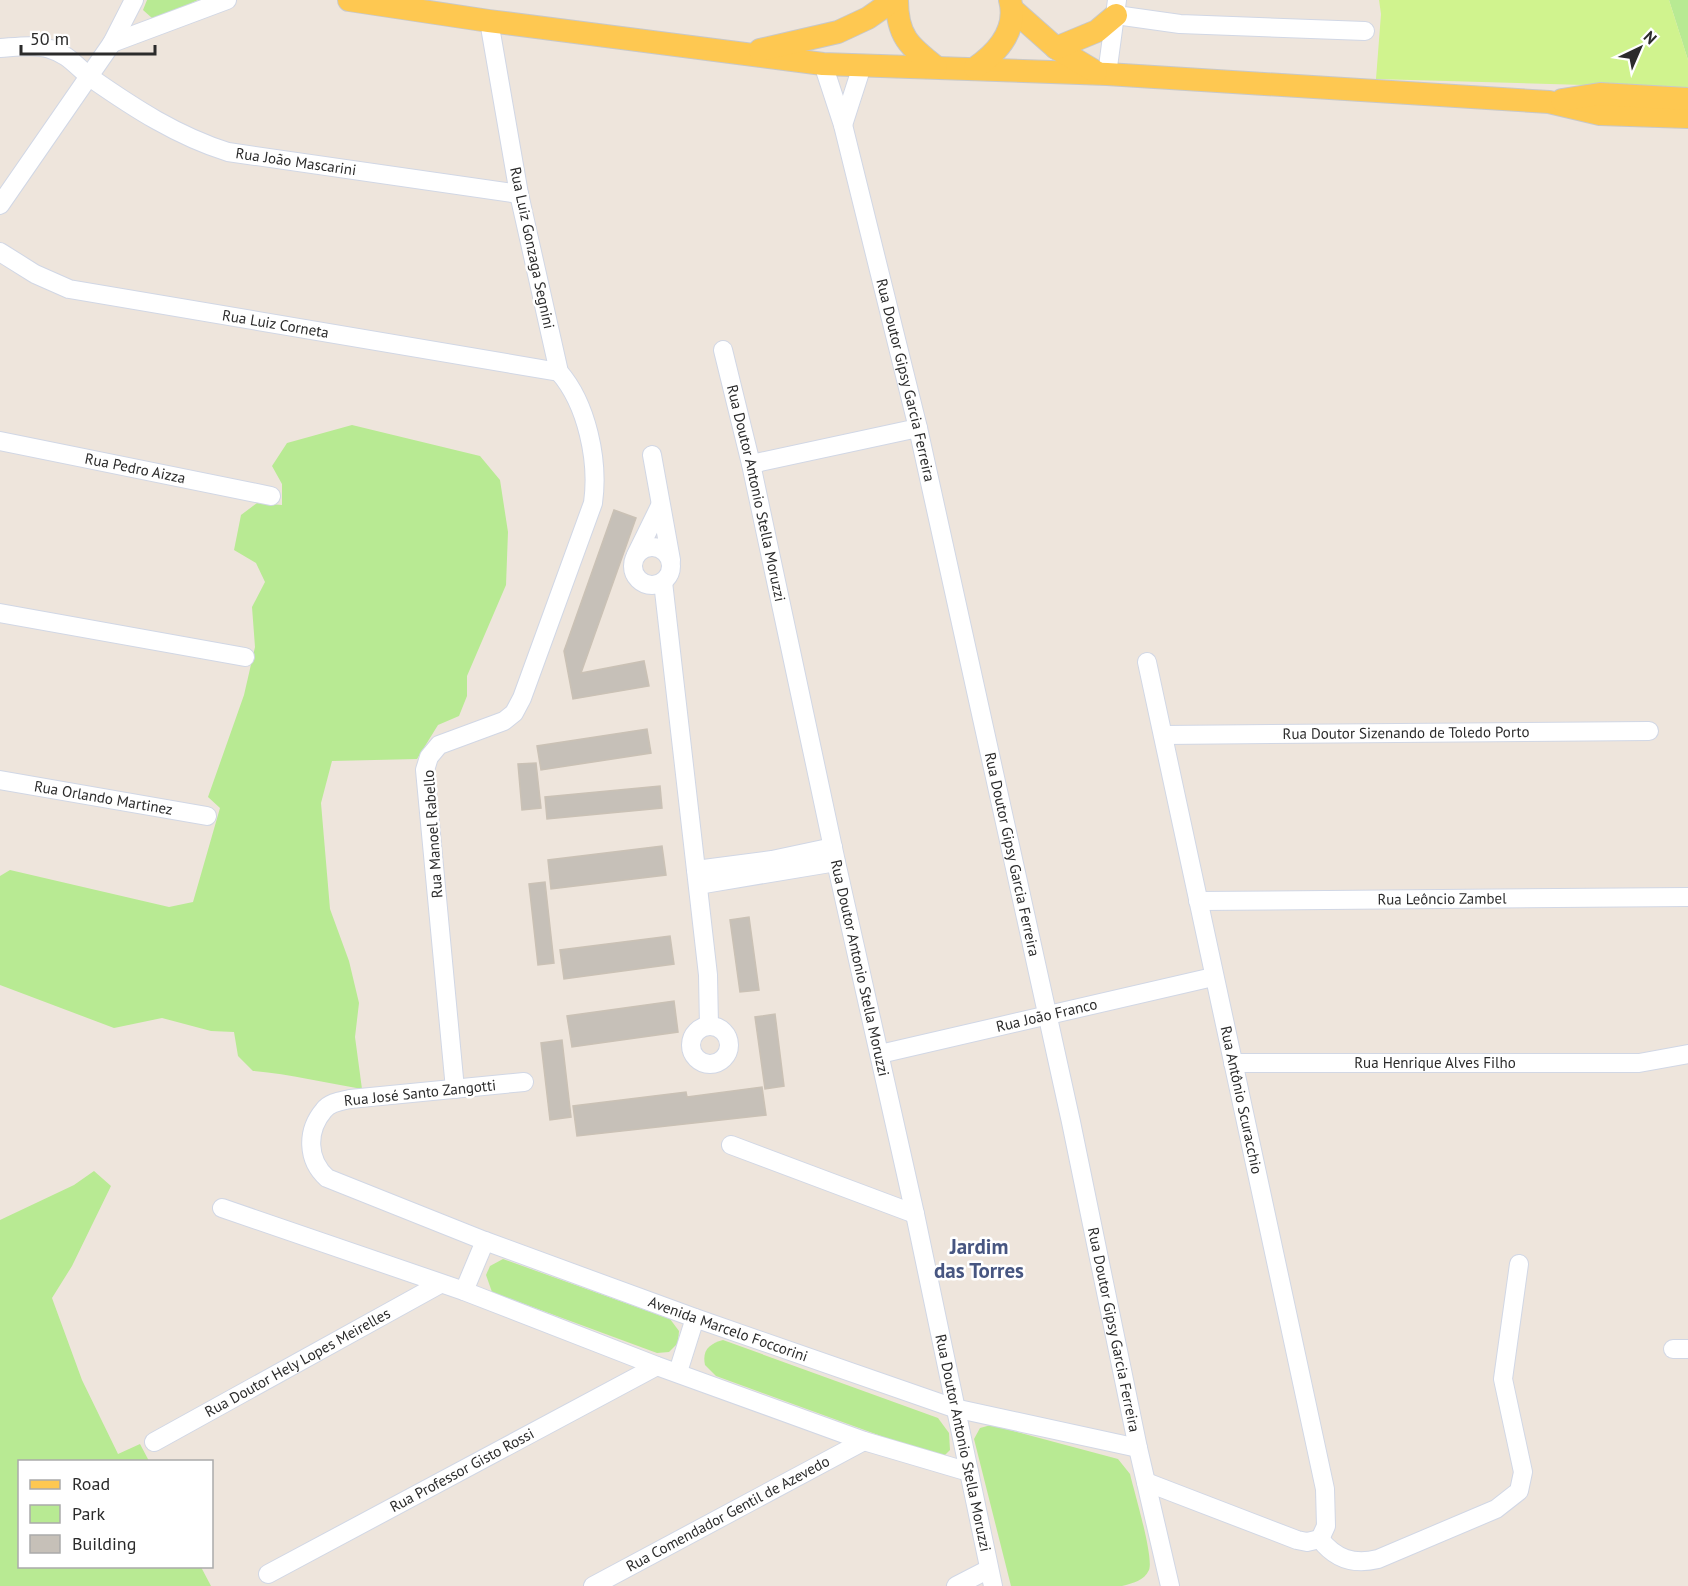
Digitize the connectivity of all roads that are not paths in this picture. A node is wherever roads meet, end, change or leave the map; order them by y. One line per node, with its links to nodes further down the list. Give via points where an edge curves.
1 (134, 0): 10 (street)
2 (227, 0): 10 (street)
3 (349, 0): 7 (main road)
4 (896, 0): 9 (main road); 16 (main road, via 897,20 909,46)
5 (1011, 4): 12 (main road); 17 (main road, via 1012,21 1006,38 996,52)
6 (1116, 7): 8 (street, via 1180,24); 12 (main road, via 1098,31); 18 (street)
7 (489, 21): 13 (main road); 24 (street, Rua Luiz Gonzaga Segnini)
8 (1365, 31)
9 (838, 32): 13 (main road); 14 (main road)
10 (112, 43): 19 (street)
11 (0, 48): 19 (street, Rua João Mascarini, via 48,48 65,55)
12 (1056, 48): 18 (main road)
13 (746, 54): 14 (main road)
14 (823, 64): 15 (main road); 23 (street, Rua Doutor Gipsy Garcia Ferreira)
15 (862, 66): 16 (main road); 23 (street)
16 (936, 67): 17 (main road)
17 (975, 68): 18 (main road)
18 (1104, 74): 21 (main road)
19 (90, 76): 24 (street, Rua João Mascarini, via 177,133 228,152); 25 (street)
20 (1688, 99): 21 (main road, via 1600,94)
21 (1549, 102): 22 (main road, via 1600,114)
22 (1688, 117)
23 (843, 125): 29 (street, Rua Doutor Gipsy Garcia Ferreira)
24 (519, 194): 28 (street, Rua Luiz Gonzaga Segnini)
25 (0, 205)
26 (0, 252): 28 (street, Rua Luiz Corneta, via 69,289)
27 (723, 350): 32 (street, Rua Doutor Antonio Stella Moruzzi)
28 (559, 372): 33 (street, Rua Luiz Gonzaga Segnini, via 570,384)
29 (918, 428): 32 (street); 51 (street, Rua Doutor Gipsy Garcia Ferreira)
30 (0, 441): 34 (street, Rua Pedro Aizza)
31 (652, 455): 35 (street)
32 (751, 464): 46 (street, Rua Doutor Antonio Stella Moruzzi)
33 (595, 467): 57 (street, Rua Manoel Rabello, via 593,503 514,713 504,721 439,746 429,757 425,770)
34 (272, 496)
35 (660, 506): 36 (street); 37 (street)
36 (636, 555): 37 (street, via 642,549 656,547); 38 (street, via 633,568 640,581)
37 (671, 562): 38 (street)
38 (663, 582): 47 (street)
39 (0, 613): 40 (street)
40 (245, 657)
41 (1147, 662): 43 (street, Rua Antônio Scuracchio)
42 (1649, 731): 43 (street, Rua Doutor Sizenando de Toledo Porto)
43 (1163, 735): 49 (street, Rua Antônio Scuracchio)
44 (0, 780): 45 (street, Rua Orlando Martinez)
45 (207, 816)
46 (834, 855): 47 (street, via 772,860); 53 (street, Rua Doutor Antonio Stella Moruzzi)
47 (697, 878): 52 (street, via 708,975)
48 (1688, 897): 49 (street, Rua Leôncio Zambel)
49 (1198, 901): 50 (street, Rua Antônio Scuracchio)
50 (1214, 977): 51 (street, Rua João Franco); 55 (street, Rua Antônio Scuracchio)
51 (1047, 1017): 53 (street, Rua João Franco); 72 (street, Rua Doutor Gipsy Garcia Ferreira)
52 (709, 1026)
53 (880, 1054): 61 (street, Rua Doutor Antonio Stella Moruzzi)
54 (1688, 1054): 55 (street, Rua Henrique Alves Filho, via 1639,1064)
55 (1233, 1063): 75 (street, Rua Antônio Scuracchio, via 1324,1489 1326,1526)
56 (524, 1082): 57 (street, Rua José Santo Zangotti)
57 (455, 1089): 59 (street, Rua José Santo Zangotti, via 350,1099 324,1109 314,1130 310,1154 318,1171)
58 (731, 1145): 61 (street)
59 (327, 1178): 62 (street, Avenida Marcelo Foccorini)
60 (222, 1208): 64 (street)
61 (915, 1214): 69 (street, Rua Doutor Antonio Stella Moruzzi)
62 (485, 1241): 65 (street); 66 (street, Avenida Marcelo Foccorini)
63 (1519, 1264): 75 (street, via 1503,1378 1523,1472 1519,1491 1496,1509 1378,1559 1360,1563 1346,1559 1329,1551)
64 (440, 1284): 65 (street); 71 (street, Rua Doutor Hely Lopes Meirelles)
65 (464, 1291): 67 (street)
66 (695, 1318): 68 (street); 69 (street, Avenida Marcelo Foccorini)
67 (657, 1366): 68 (street); 76 (street, Rua Professor Gisto Rossi)
68 (678, 1372): 70 (street)
69 (954, 1408): 72 (street, Avenida Marcelo Foccorini); 73 (street, Rua Doutor Antonio Stella Moruzzi)
70 (864, 1441): 73 (street); 79 (street, Rua Comendador Gentil de Azevedo)
71 (154, 1442)
72 (1138, 1448): 74 (street, Rua Doutor Gipsy Garcia Ferreira)
73 (969, 1472): 77 (street, Rua Doutor Antonio Stella Moruzzi)
74 (1146, 1482): 75 (street, via 1296,1540); 78 (street, Rua Doutor Gipsy Garcia Ferreira)
75 (1320, 1539)
76 (268, 1574)
77 (991, 1578): 80 (street)
78 (1165, 1585)
79 (593, 1586)
80 (956, 1586)

